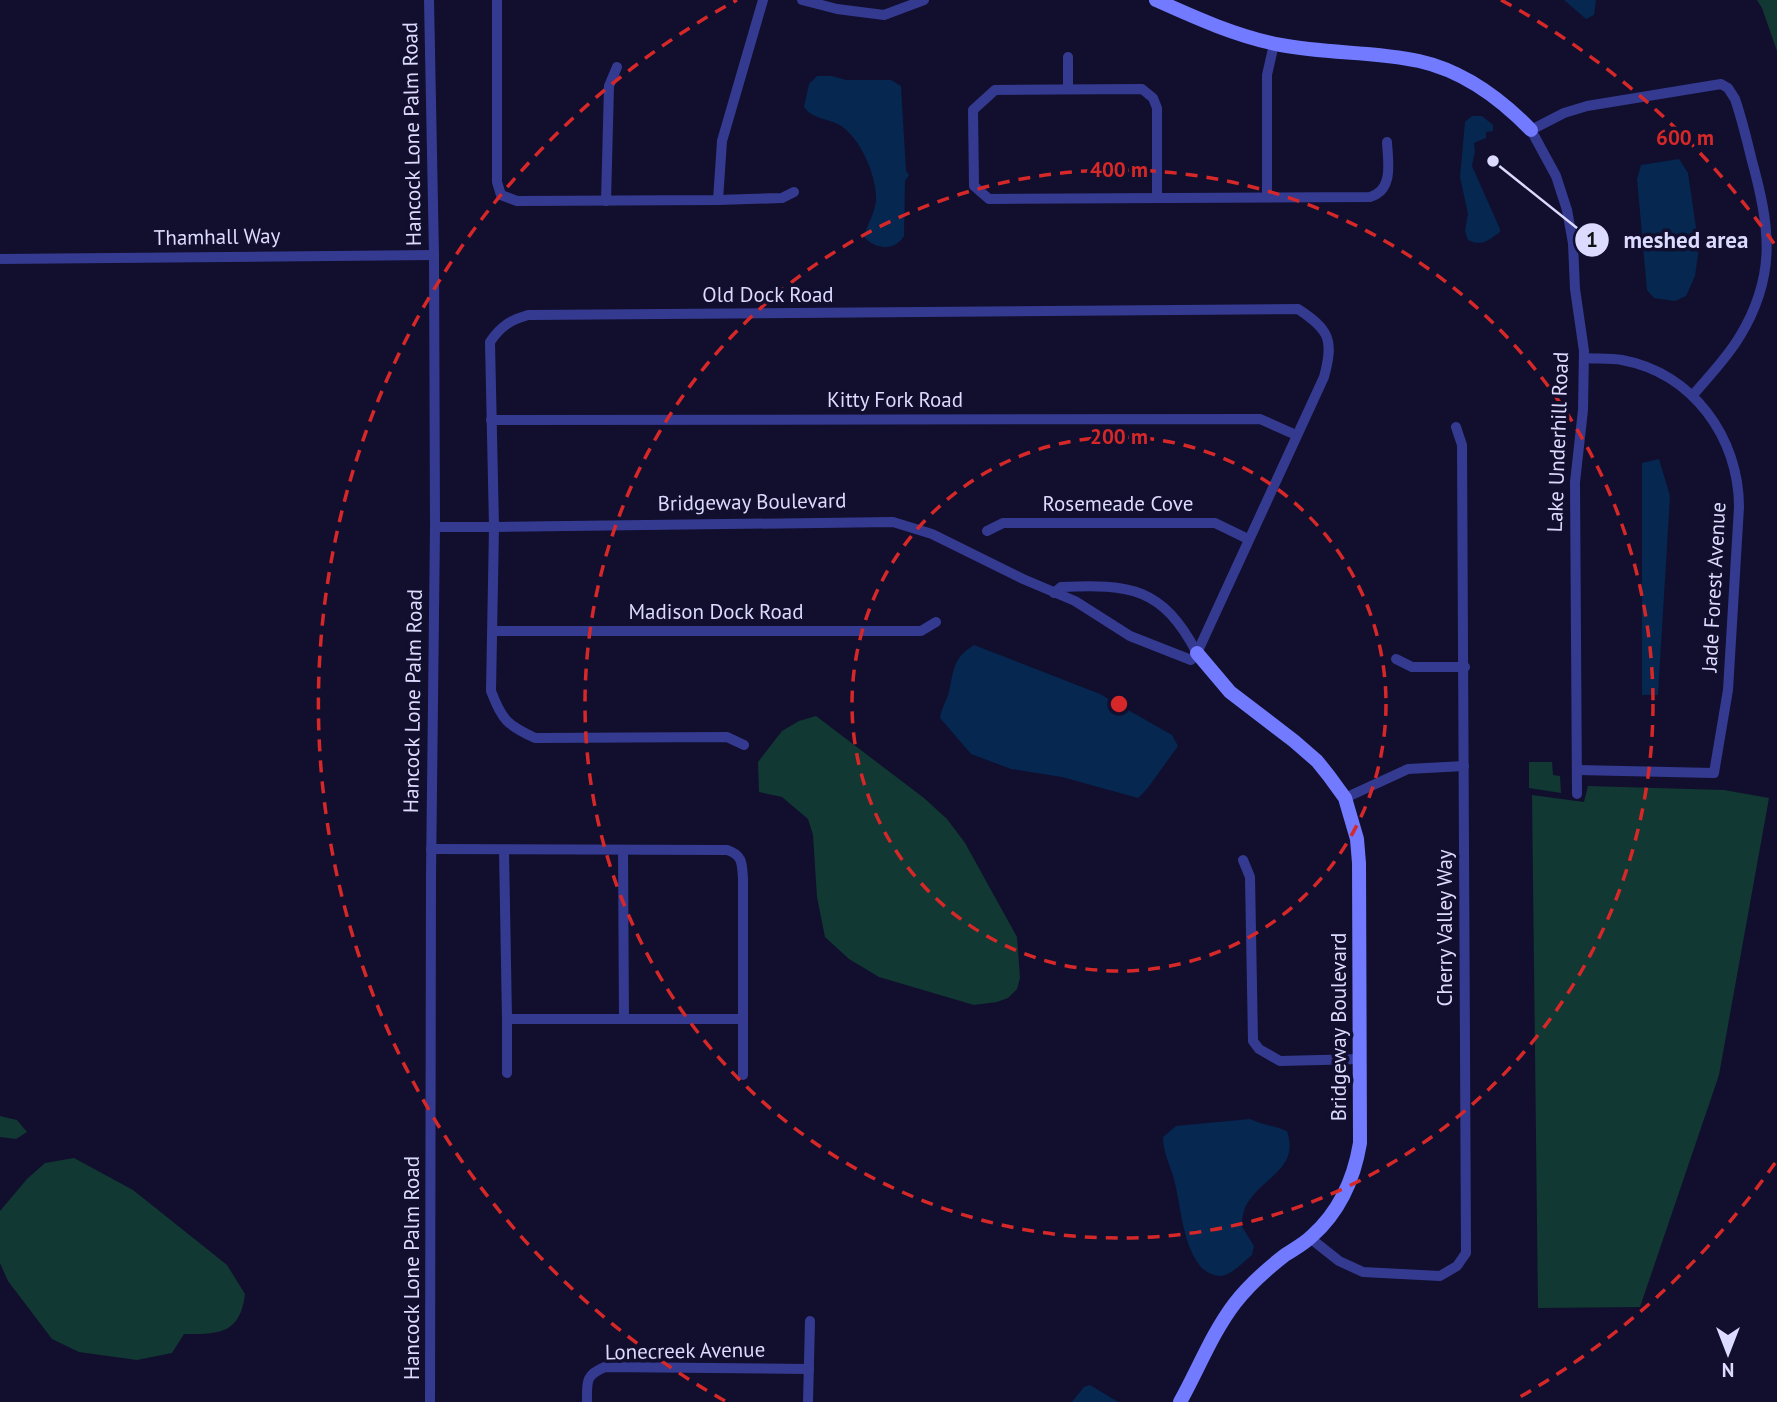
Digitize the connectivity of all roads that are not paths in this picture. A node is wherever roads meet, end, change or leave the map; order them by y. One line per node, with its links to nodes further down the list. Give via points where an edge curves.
1 (429, 0): 18 (street, Hancock Lone Palm Road)
2 (497, 0): 17 (street, via 497,182 501,195 517,201)
3 (763, 0): 16 (street, via 722,141)
4 (802, 0): 5 (street, via 884,15)
5 (924, 0)
6 (1156, 0): 7 (street, Lake Underhill Road, via 1203,22)
7 (1274, 44): 11 (street, Lake Underhill Road, via 1431,64 1481,87); 14 (street, via 1267,75)
8 (1068, 57): 10 (street)
9 (617, 67): 17 (street, via 609,86)
10 (1068, 89): 15 (street, via 1142,89 1153,98 1157,108); 15 (street, via 995,90 973,110 974,186 989,199)
11 (1531, 130): 20 (street, Lake Underhill Road, via 1556,176 1567,210); 21 (street, via 1595,104 1717,84 1731,91 1763,200 1767,257 1749,321)
12 (1387, 142): 14 (street, via 1387,182 1376,195)
13 (793, 192): 16 (street, via 782,198)
14 (1267, 197): 15 (street)
15 (1157, 198)
16 (718, 200): 17 (street)
17 (606, 201)
18 (434, 255): 19 (street, Thamhall Way); 25 (street, Hancock Lone Palm Road)
19 (0, 259)
20 (1584, 358): 21 (street, Jade Forest Avenue, via 1623,360 1657,372); 37 (street, Lake Underhill Road, via 1575,482)
21 (1693, 395): 37 (street, Jade Forest Avenue, via 1729,449 1740,499 1729,681 1714,773)
22 (491, 420): 24 (street, Kitty Fork Road, via 1260,419); 24 (street, Old Dock Road, via 490,342 499,328 528,315 1298,309 1315,320 1328,338 1330,353 1324,377); 26 (street, Old Dock Road)
23 (1456, 427): 34 (street, Cherry Valley Way, via 1462,446)
24 (1296, 435): 28 (street, Old Dock Road)
25 (435, 527): 26 (street, Bridgeway Boulevard); 40 (street, Hancock Lone Palm Road)
26 (494, 527): 29 (street, Bridgeway Boulevard, via 893,522 932,534); 31 (street, Old Dock Road)
27 (987, 531): 28 (street, Rosemeade Cove, via 1003,523 1215,523)
28 (1248, 539): 32 (street, Old Dock Road)
29 (1054, 593): 32 (street, Bridgeway Boulevard, via 1170,653 1191,660); 32 (street, Bridgeway Boulevard, via 1061,587 1098,586 1149,596 1174,617)
30 (936, 622): 31 (street, Madison Dock Road, via 921,631)
31 (494, 631): 35 (street, Old Dock Road, via 491,691 499,714 526,734 535,738 727,737)
32 (1197, 653): 39 (street, Bridgeway Boulevard, via 1230,692 1317,761)
33 (1396, 659): 34 (street, via 1412,667)
34 (1465, 667): 36 (street, Cherry Valley Way)
35 (744, 745)
36 (1464, 766): 39 (street, via 1408,769); 50 (street, Cherry Valley Way, via 1466,1252 1457,1266 1440,1276 1363,1272 1339,1261)
37 (1577, 770): 38 (street, Lake Underhill Road)
38 (1577, 794)
39 (1345, 798): 47 (street, Bridgeway Boulevard, via 1359,863)
40 (431, 849): 41 (street); 54 (street, Hancock Lone Palm Road)
41 (504, 849): 42 (street); 44 (street)
42 (623, 849): 45 (street); 46 (street, via 727,850 741,858)
43 (1243, 860): 47 (street, via 1250,877 1253,1041 1280,1061)
44 (507, 1019): 45 (street); 48 (street)
45 (624, 1019): 46 (street)
46 (743, 1019): 49 (street)
47 (1361, 1059): 50 (street, Bridgeway Boulevard, via 1357,1160 1341,1200)
48 (507, 1073)
49 (743, 1075)
50 (1310, 1238): 53 (street, Bridgeway Boulevard, via 1254,1281 1234,1304)
51 (810, 1321): 52 (street)
52 (809, 1369): 55 (street, Lonecreek Avenue, via 605,1367 593,1372 587,1382); 56 (street)
53 (1181, 1399)
54 (430, 1402)
55 (587, 1402)
56 (808, 1402)

